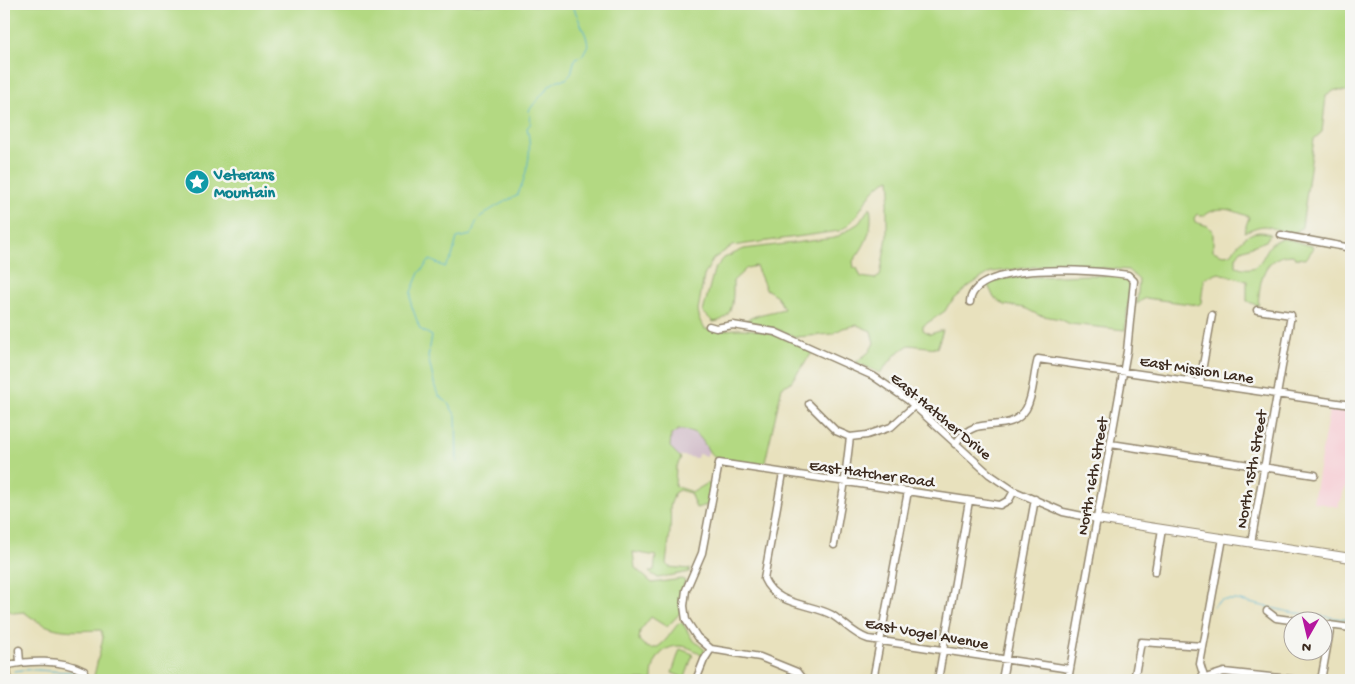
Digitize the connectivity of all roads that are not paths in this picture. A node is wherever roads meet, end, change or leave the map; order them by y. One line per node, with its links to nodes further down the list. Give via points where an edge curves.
1 (1282, 235): 2 (street)
2 (1351, 248)
3 (970, 302): 7 (street, North 16th Street, via 971,293 978,286 1001,276 1076,269 1132,277)
4 (1257, 310): 9 (street, North 15th Street, via 1291,315)
5 (1212, 315): 8 (street)
6 (709, 326): 12 (street, East Hatcher Drive, via 733,325 775,332 873,376)
7 (1124, 371): 8 (street, East Mission Lane); 14 (street, East Mission Lane, via 1038,359 1029,401 1021,415 1002,426 977,427); 15 (street, North 16th Street)
8 (1200, 382): 9 (street, East Mission Lane)
9 (1277, 394): 11 (street, East Mission Lane); 16 (street, North 15th Street)
10 (809, 404): 13 (street, via 836,430)
11 (1351, 405)
12 (914, 406): 13 (street, via 891,427); 14 (street, East Hatcher Drive)
13 (850, 437): 19 (street)
14 (954, 444): 21 (street, East Hatcher Drive)
15 (1111, 444): 16 (street); 24 (street, North 16th Street)
16 (1264, 468): 18 (street); 27 (street, North 15th Street)
17 (782, 473): 19 (street, East Hatcher Road); 35 (street, East Vogel Avenue, via 764,581 784,598 824,611 861,636); 38 (street, East Hatcher Road, via 720,463 702,553 684,600 684,614 691,628)
18 (1315, 475)
19 (844, 481): 20 (street, East Hatcher Road); 28 (street)
20 (908, 490): 23 (street, East Hatcher Road); 35 (street)
21 (1014, 491): 22 (street, East Hatcher Drive); 23 (street, East Hatcher Road, via 1005,504)
22 (1035, 499): 24 (street, East Hatcher Drive, via 1063,512); 40 (street)
23 (969, 501): 39 (street)
24 (1097, 519): 25 (street); 44 (street, North 16th Street)
25 (1162, 530): 26 (street); 30 (street)
26 (1222, 538): 27 (street); 36 (street, North 15th Street)
27 (1251, 543): 29 (street)
28 (834, 545)
29 (1351, 558)
30 (1155, 572)
31 (1267, 611): 32 (street)
32 (1282, 619)
33 (1332, 625): 34 (street)
34 (1351, 628)
35 (880, 641): 39 (street, East Vogel Avenue); 50 (street)
36 (1203, 646): 46 (street, North 15th Street, via 1200,664); 54 (street, via 1141,642)
37 (19, 650): 41 (street)
38 (711, 650): 48 (street); 49 (street, via 760,657 797,672)
39 (943, 651): 40 (street, East Vogel Avenue); 51 (street)
40 (1005, 660): 44 (street, East Vogel Avenue); 52 (street)
41 (20, 662): 43 (street); 45 (street, via 75,666)
42 (1323, 662): 56 (street)
43 (5, 666): 47 (street)
44 (1070, 669): 53 (street, North 16th Street)
45 (84, 671)
46 (1203, 679): 55 (street, via 1230,672)
47 (8, 680)
48 (696, 680)
49 (803, 680)
50 (874, 680)
51 (938, 680)
52 (1002, 680)
53 (1068, 680)
54 (1134, 680)
55 (1300, 680)
56 (1319, 680)

